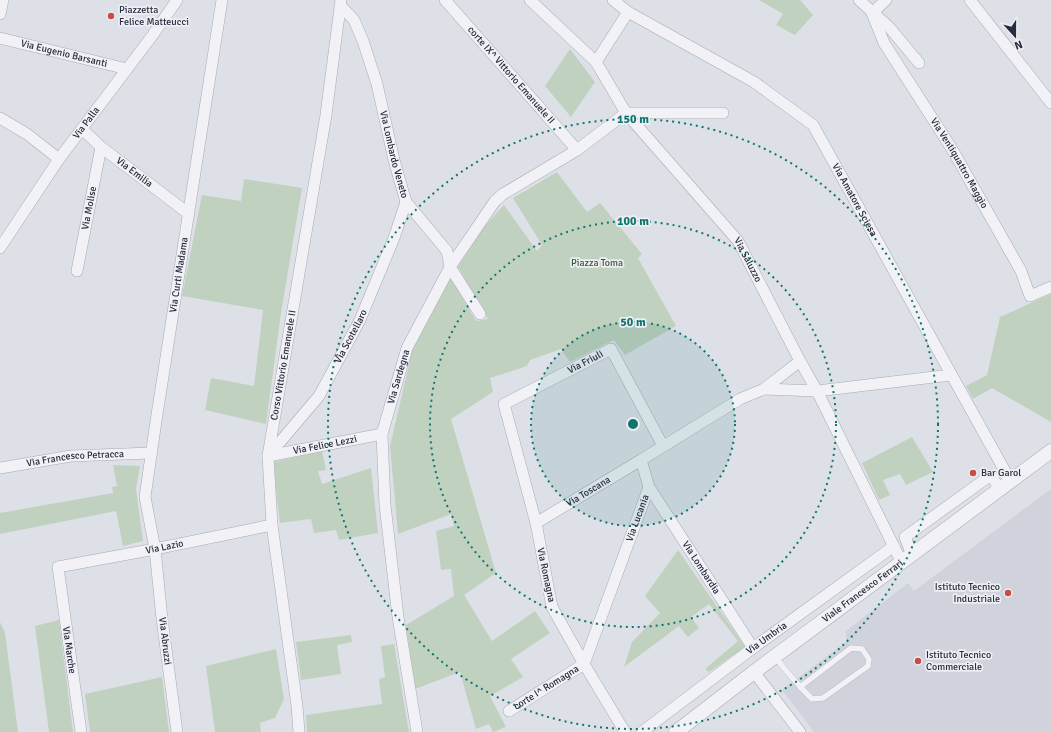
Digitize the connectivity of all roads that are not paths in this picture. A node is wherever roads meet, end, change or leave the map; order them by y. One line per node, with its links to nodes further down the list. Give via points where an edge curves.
1 (3, 0): 13 (street)
2 (177, 0): 17 (street, Via Palla)
3 (222, 0): 27 (street, Via Curti Madama)
4 (445, 0): 24 (street, corte IX^ Vittorio Emanuele II)
5 (530, 0): 15 (street, Via Saluzzo)
6 (613, 0): 11 (street, Via Amatore Sciesa)
7 (859, 0): 12 (street, Via Ventiquattro Maggio)
8 (886, 0): 12 (street)
9 (970, 0): 18 (street)
10 (341, 3): 26 (street, Via Lombardo Veneto, via 354,20 375,76); 42 (street, Corso Vittorio Emanuele II, via 326,115)
11 (628, 12): 15 (street); 34 (street, Via Amatore Sciesa, via 754,82 813,124)
12 (872, 13): 16 (street, Via Ventiquattro Maggio, via 889,27); 31 (street, Via Ventiquattro Maggio, via 884,43 952,149 1021,271 1030,296)
13 (0, 14)
14 (0, 38): 17 (street, Via Eugenio Barsanti)
15 (596, 62): 19 (street, Via Saluzzo)
16 (919, 63)
17 (127, 69): 22 (street, Via Palla)
18 (1051, 103)
19 (626, 113): 20 (street); 24 (street, Via Sardegna); 33 (street, Via Saluzzo, via 738,241)
20 (723, 113)
21 (0, 118): 25 (street, via 27,134)
22 (82, 129): 23 (street, Via Emilia); 25 (street, Via Palla)
23 (101, 147): 27 (street, Via Emilia); 30 (street, Via Molise)
24 (577, 150): 29 (street, Via Sardegna, via 495,201)
25 (59, 159): 28 (street, Via Palla)
26 (406, 202): 29 (street, Via Lombardo Veneto, via 447,251); 42 (street, Via Scotellaro, via 394,238 356,327 319,396)
27 (189, 214): 41 (street, Via Curti Madama)
28 (0, 248)
29 (450, 267): 32 (street, Via Lombardo Veneto); 38 (street, Via Sardegna, via 407,348)
30 (76, 271)
31 (1051, 287)
32 (480, 314)
33 (800, 361): 35 (street); 36 (street, Via Saluzzo)
34 (951, 375): 36 (street); 45 (street, Via Amatore Sciesa)
35 (764, 388): 36 (street); 39 (street, via 740,399)
36 (818, 391): 49 (street, Via Saluzzo)
37 (504, 404): 39 (street, Via Friuli, via 611,349); 47 (street, Via Romagna)
38 (382, 434): 42 (street, Via Felice Lezzi); 62 (street, Via Sardegna, via 385,505 398,617)
39 (663, 446): 43 (street)
40 (1051, 451): 45 (street, Viale Francesco Ferrari)
41 (151, 453): 44 (street, Via Francesco Petracca, via 71,456); 50 (street, Via Curti Madama, via 145,497)
42 (268, 456): 48 (street, Corso Vittorio Emanuele II)
43 (641, 460): 46 (street, Via Lucania); 47 (street, Via Toscana)
44 (0, 468)
45 (1005, 486): 51 (street, Viale Francesco Ferrari)
46 (649, 487): 53 (street, Via Lombardia); 55 (street, Via Lucania)
47 (536, 523): 55 (street, Via Romagna, via 552,607)
48 (272, 525): 50 (street, Via Lazio); 61 (street, Corso Vittorio Emanuele II)
49 (894, 546): 51 (street, Via Saluzzo); 53 (street, Via Umbria)
50 (155, 549): 52 (street, Via Lazio); 60 (street, Via Abruzzi)
51 (907, 559): 54 (street, Viale Francesco Ferrari)
52 (58, 567): 59 (street, Via Marche)
53 (753, 648): 64 (street, Via Umbria)
54 (775, 657): 56 (street, Viale Francesco Ferrari); 57 (lane)
55 (584, 664): 58 (street, corte I^ Romagna); 63 (street, Via Romagna)
56 (754, 672): 65 (street, Viale Francesco Ferrari); 66 (street)
57 (800, 687): 57 (lane, via 812,700 823,698 868,666 869,659 862,648 851,648)
58 (509, 711)
59 (81, 732)
60 (177, 732)
61 (299, 732)
62 (417, 732)
63 (625, 732)
64 (642, 732)
65 (676, 732)
66 (800, 732)

